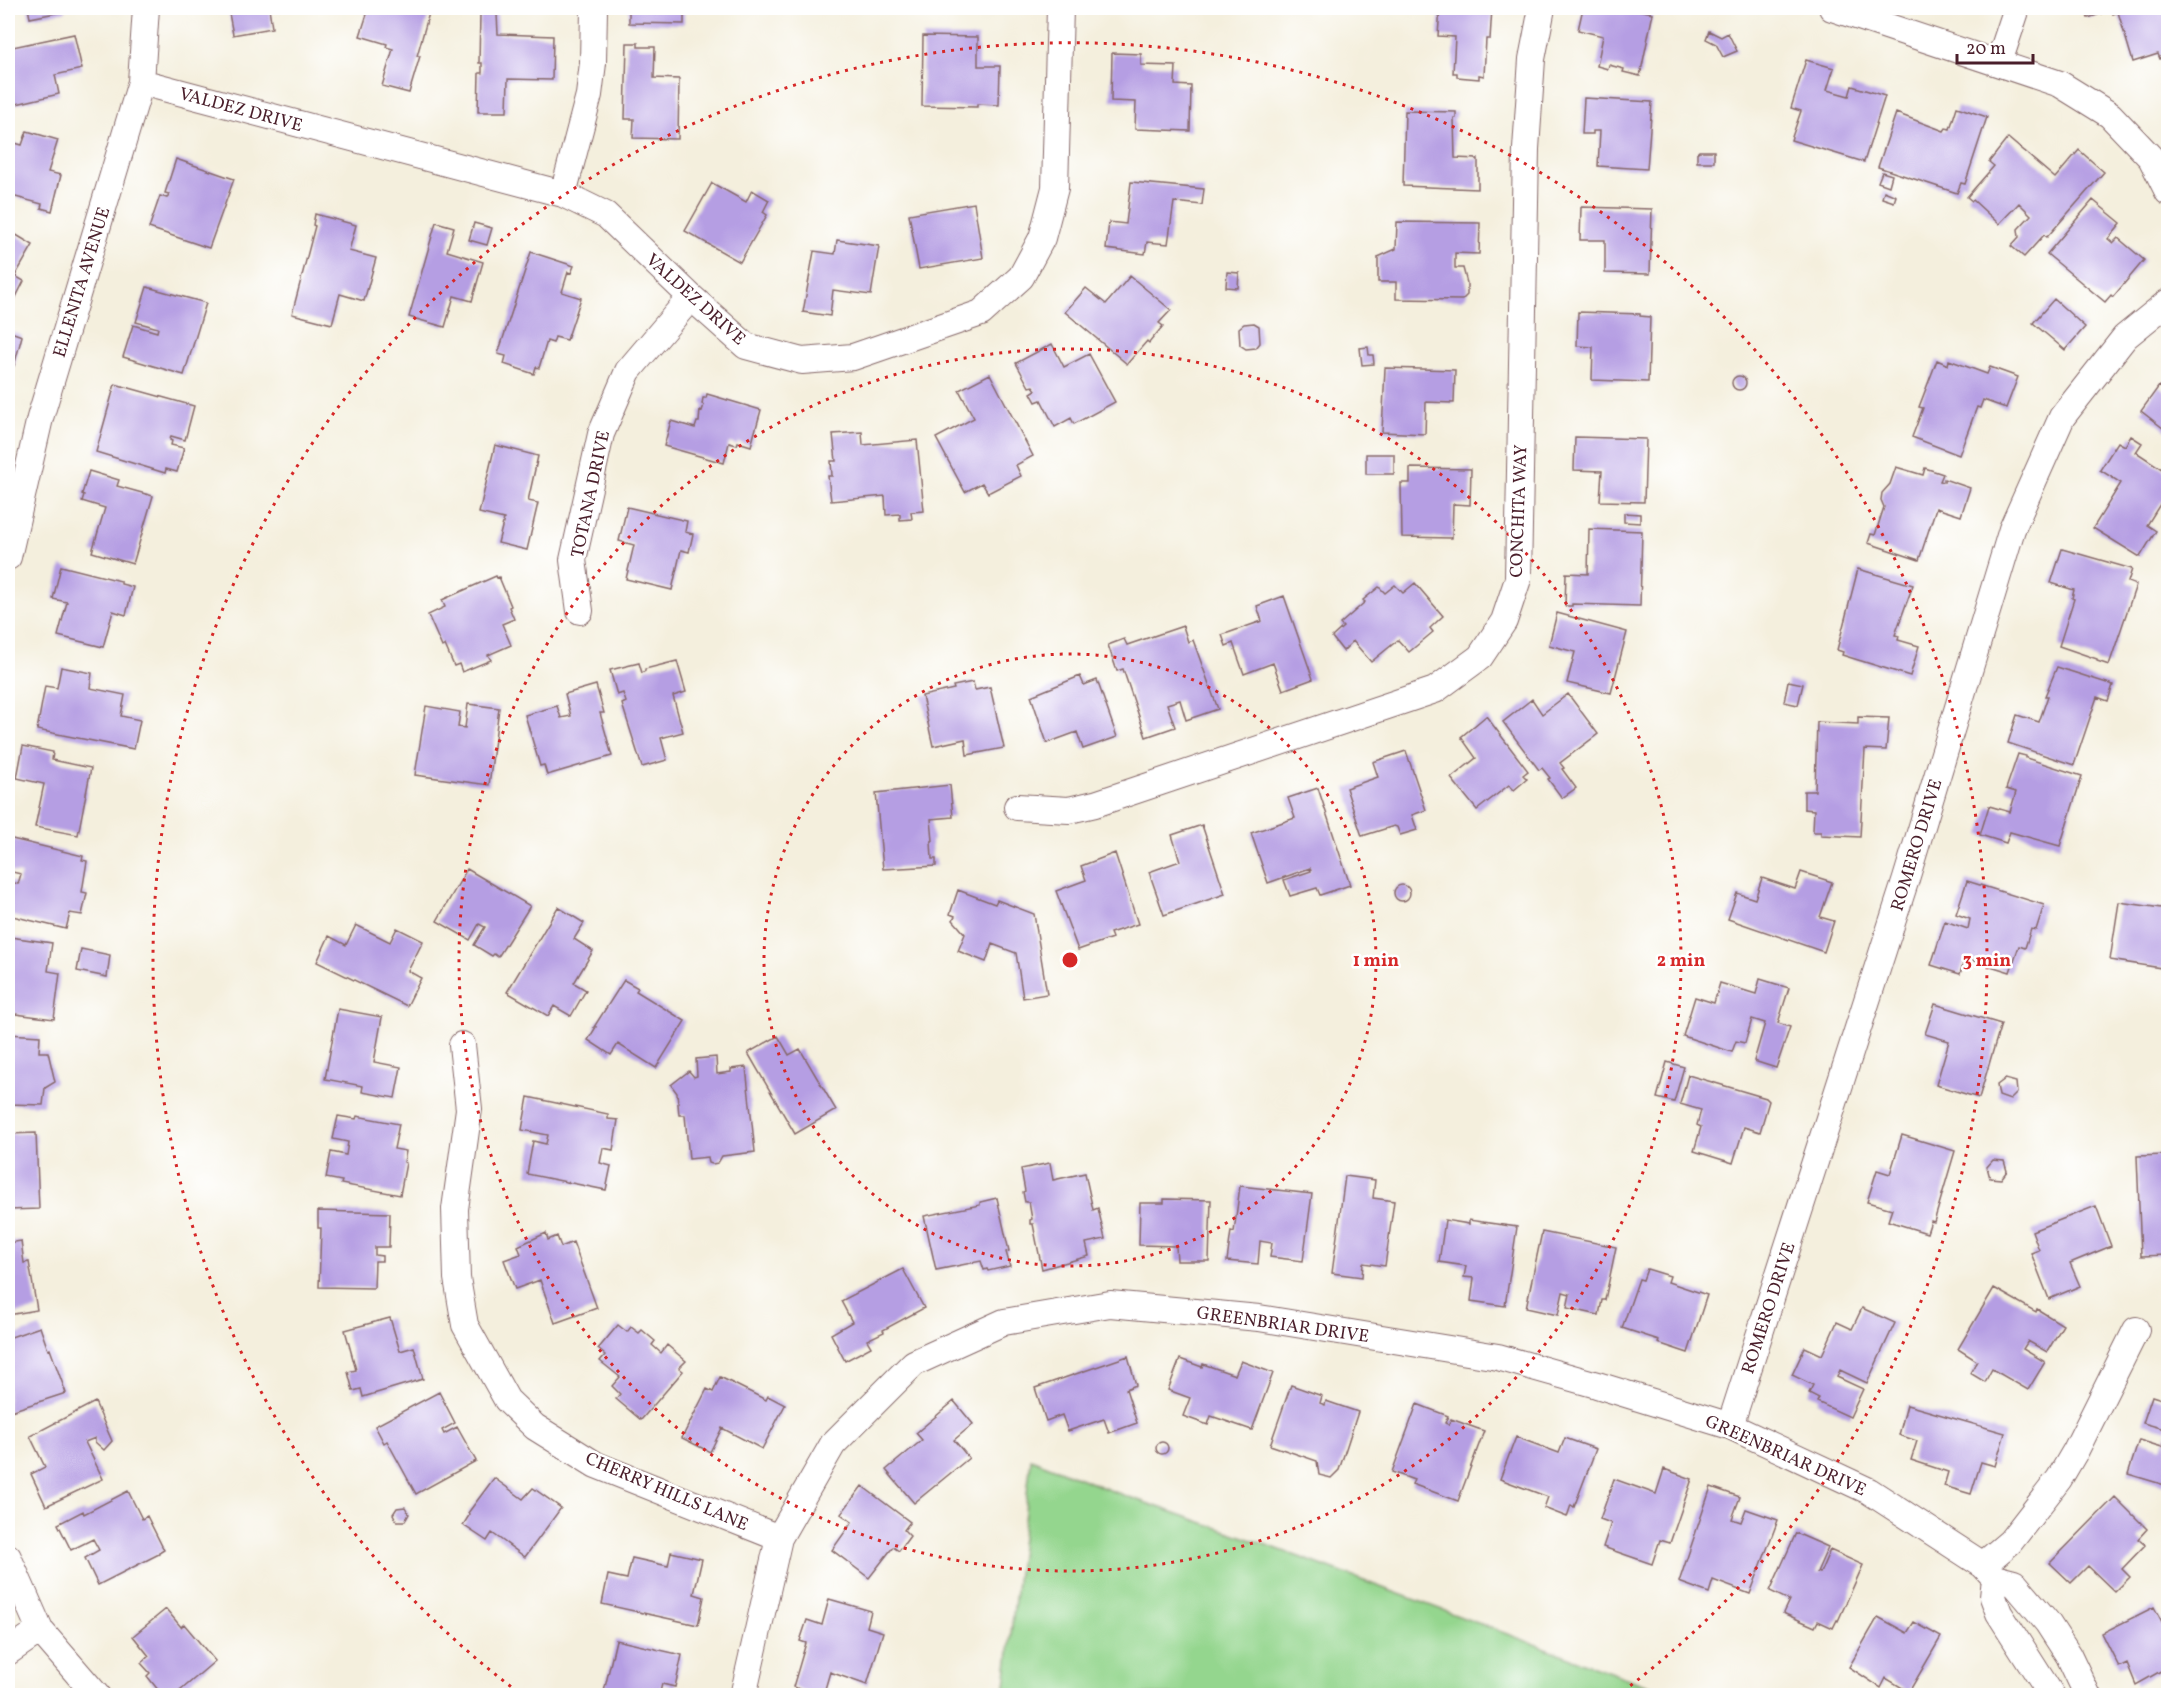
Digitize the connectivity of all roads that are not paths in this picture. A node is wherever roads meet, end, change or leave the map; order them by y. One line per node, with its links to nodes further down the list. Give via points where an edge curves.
1 (146, 8): 8 (street, ELLENITA AVENUE)
2 (594, 8): 10 (street, via 589,95)
3 (1060, 8): 11 (street, VALDEZ DRIVE, via 1055,188 1042,238 1021,277 981,313 853,357 802,361 746,346)
4 (1542, 8): 15 (street, CONCHITA WAY, via 1532,59 1526,149 1518,579 1504,621 1480,657 1434,690 1095,804 1069,810)
5 (1832, 8): 7 (street)
6 (2017, 8): 7 (street)
7 (1999, 62): 9 (street, via 2060,84 2110,115 2151,158)
8 (141, 82): 10 (street, VALDEZ DRIVE); 13 (street, ELLENITA AVENUE, via 40,418)
9 (2169, 192)
10 (563, 194): 11 (street, VALDEZ DRIVE, via 606,214)
11 (691, 297): 14 (street, TOTANA DRIVE, via 628,371 601,434 573,560)
12 (2169, 302): 18 (street, ROMERO DRIVE, via 2126,337 2062,417 2012,529 1906,879)
13 (8, 557)
14 (580, 611)
15 (1017, 807)
16 (462, 1045): 19 (street, CHERRY HILLS LANE, via 469,1109 455,1209 457,1278 465,1325 507,1400 535,1428 596,1465)
17 (2136, 1330): 21 (street, via 2059,1479)
18 (1730, 1426): 19 (street, GREENBRIAR DRIVE, via 1498,1357 1259,1318 1110,1304 1004,1322 914,1363 833,1444); 21 (street, GREENBRIAR DRIVE, via 1869,1491)
19 (779, 1538): 25 (street, GREENBRIAR DRIVE)
20 (8, 1557): 22 (street)
21 (1989, 1571): 26 (street, via 1999,1613); 27 (street, GREENBRIAR DRIVE, via 2014,1583 2047,1622)
22 (40, 1630): 23 (street); 24 (street)
23 (8, 1652)
24 (97, 1695)
25 (743, 1695)
26 (2052, 1695)
27 (2088, 1695)

